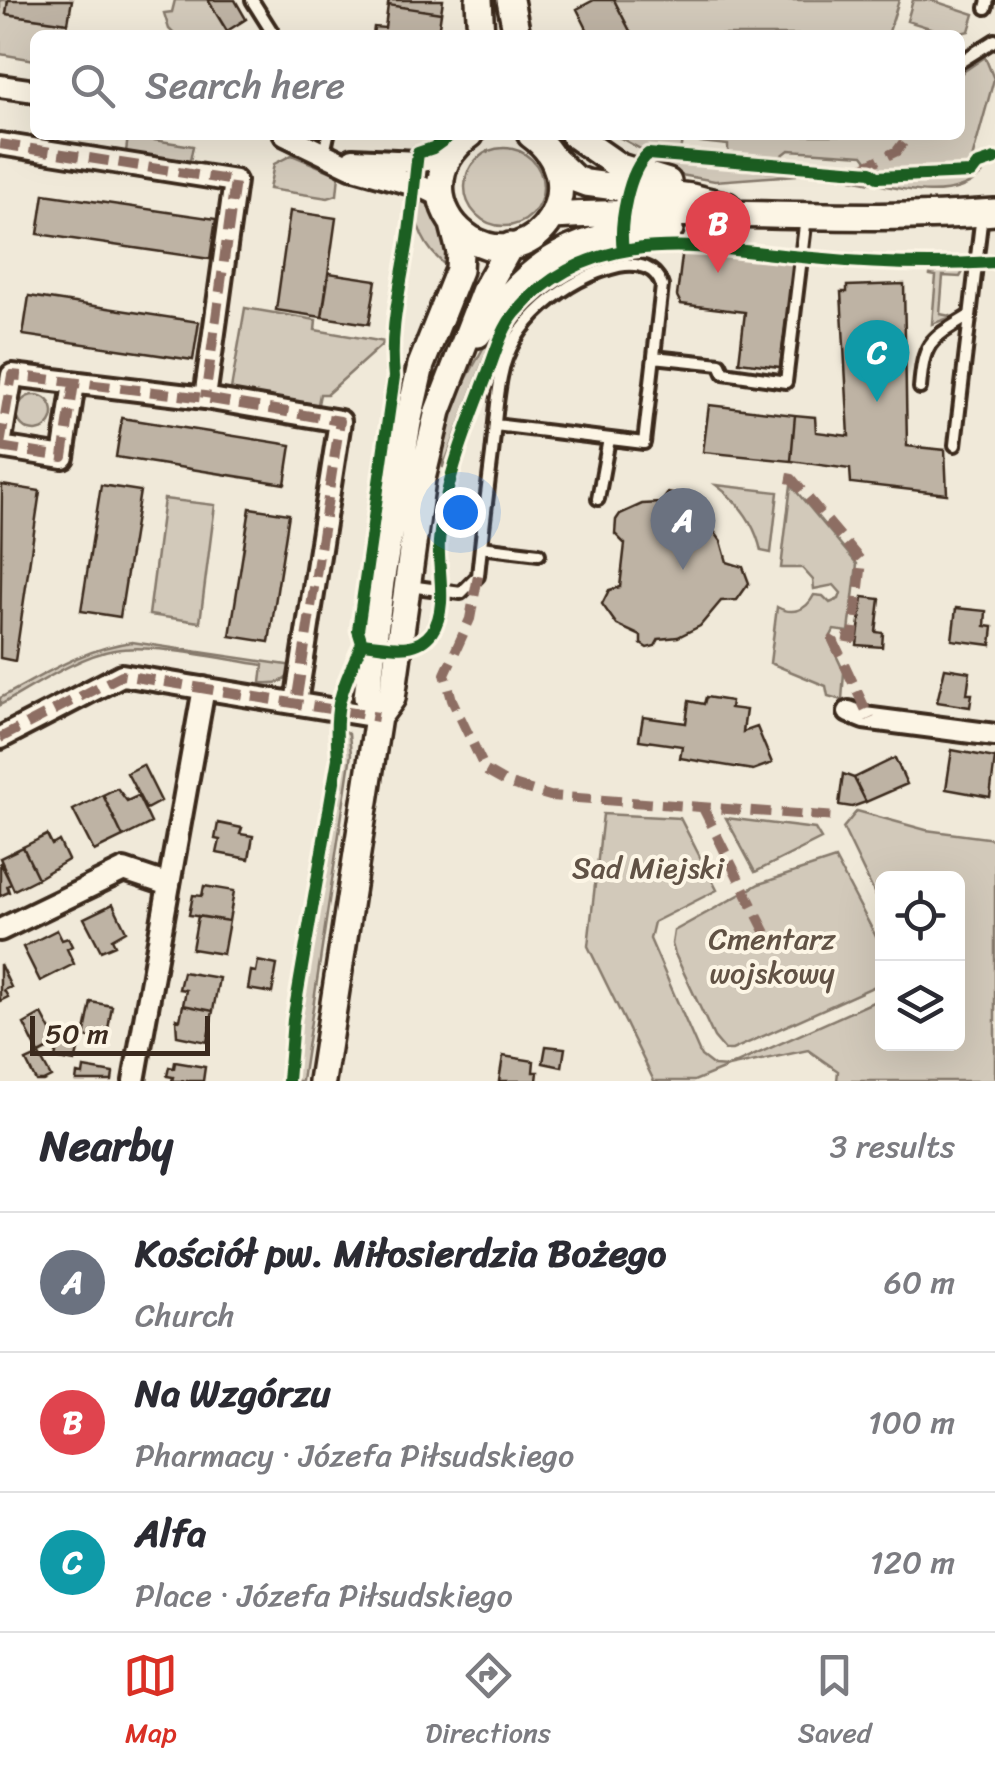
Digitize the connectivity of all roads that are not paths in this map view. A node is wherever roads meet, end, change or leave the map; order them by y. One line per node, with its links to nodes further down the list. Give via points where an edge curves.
1 (252, 0): 5 (lane)
2 (480, 0): 6 (street)
3 (500, 0): 7 (street)
4 (510, 0): 8 (street)
5 (271, 30)
6 (480, 30)
7 (501, 30)
8 (516, 30)
9 (995, 40): 10 (lane)
10 (965, 59)
11 (0, 86): 12 (street)
12 (30, 90)
13 (301, 140): 18 (street)
14 (465, 140): 19 (street)
15 (581, 140): 21 (street, via 620,167 710,188)
16 (541, 143): 21 (street, via 586,183); 24 (street, via 560,179)
17 (0, 144): 32 (street, via 234,181)
18 (330, 149): 19 (street, via 417,162); 20 (street, via 351,167)
19 (448, 156): 20 (street)
20 (441, 196): 25 (street)
21 (751, 212): 23 (street); 24 (street); 29 (street, via 695,228 595,238 556,256 516,285)
22 (989, 213): 23 (street); 27 (lane)
23 (806, 215): 28 (lane, via 786,382 724,373 720,364)
24 (553, 216): 26 (street, via 527,241)
25 (453, 224): 26 (street, via 476,242); 40 (street, via 459,270 422,365)
26 (510, 246): 29 (street)
27 (969, 316): 31 (lane, via 938,335 923,354); 35 (lane)
28 (654, 357): 33 (lane, via 658,276 633,265 597,273 561,292 522,330 501,374); 34 (lane, via 644,443)
29 (451, 370): 41 (street, via 425,466)
30 (74, 382): 32 (street); 36 (street, via 12,375); 36 (street, via 64,457)
31 (920, 388)
32 (205, 398): 43 (street, via 340,421)
33 (495, 425): 34 (lane); 38 (lane)
34 (609, 439): 37 (lane)
35 (955, 445)
36 (0, 446)
37 (598, 499)
38 (481, 547): 39 (lane); 41 (lane, via 478,576 461,593)
39 (538, 554)
40 (381, 582): 41 (lane); 45 (street, via 367,696)
41 (408, 586): 45 (street, via 392,698)
42 (204, 688): 43 (street); 47 (street, via 122,675); 48 (street)
43 (296, 703): 45 (street)
44 (850, 712): 46 (street)
45 (378, 717): 51 (street)
46 (995, 736)
47 (0, 738)
48 (169, 885): 49 (street, via 124,870); 50 (street)
49 (0, 930)
50 (134, 1081)
51 (322, 1081)

